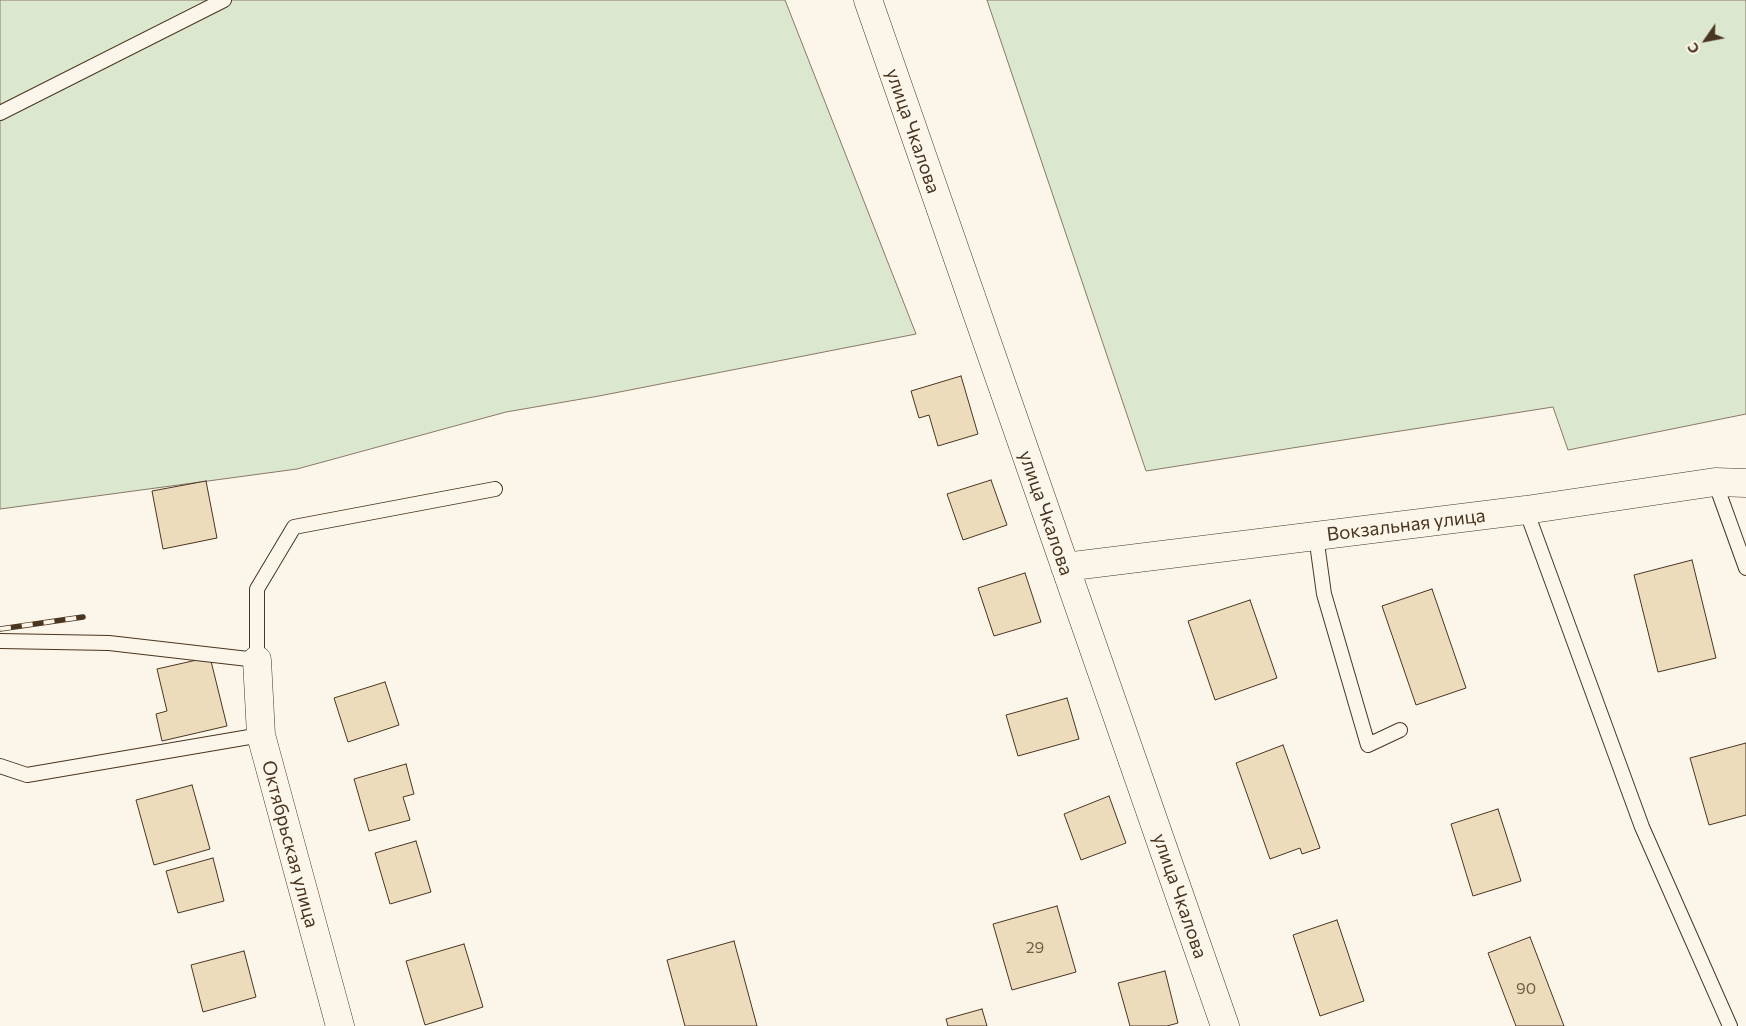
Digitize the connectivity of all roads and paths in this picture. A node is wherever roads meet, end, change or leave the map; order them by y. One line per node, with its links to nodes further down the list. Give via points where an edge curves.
1 (224, 0): 3 (lane)
2 (868, 0): 9 (street, улица Чкалова)
3 (0, 113)
4 (1715, 482): 5 (street, Вокзальная улица); 7 (street, Вокзальная улица); 10 (lane)
5 (1746, 483)
6 (495, 489): 12 (lane, via 294,527 257,589)
7 (1526, 510): 8 (street, Вокзальная улица); 18 (lane, via 1642,827)
8 (1316, 536): 9 (street, Вокзальная улица); 13 (lane, via 1324,594 1368,745)
9 (1065, 567): 17 (street, улица Чкалова)
10 (1746, 568)
11 (0, 641): 12 (lane, via 109,643)
12 (257, 660): 14 (street, Октябрьская улица)
13 (1400, 730)
14 (261, 735): 15 (lane, via 27,775); 16 (street, Октябрьская улица)
15 (0, 766)
16 (340, 1026)
17 (1225, 1026)
18 (1730, 1026)

